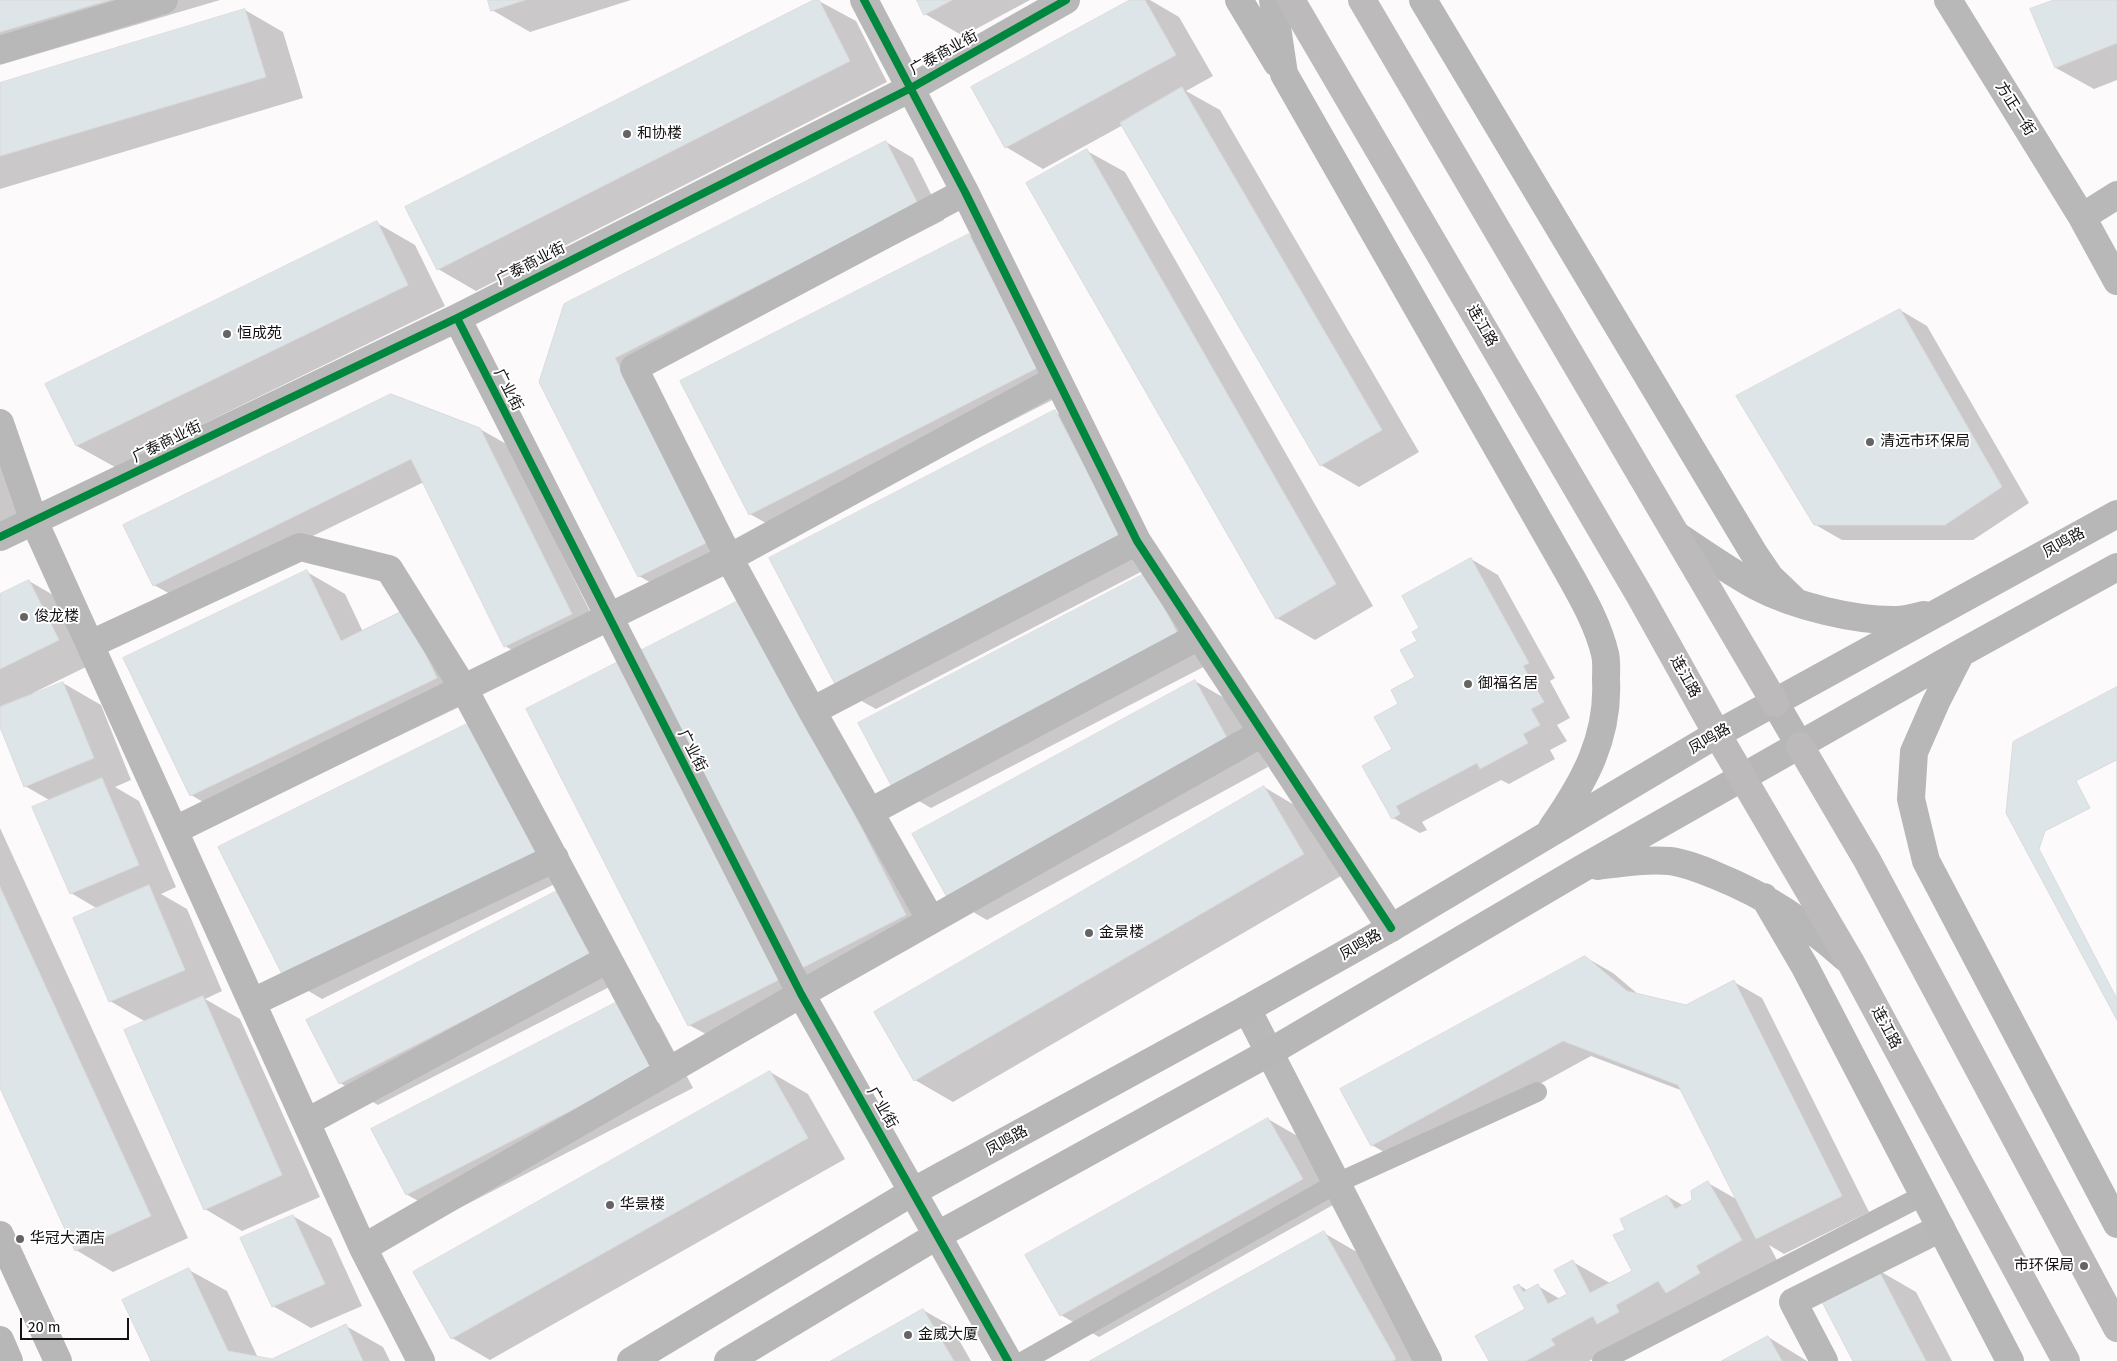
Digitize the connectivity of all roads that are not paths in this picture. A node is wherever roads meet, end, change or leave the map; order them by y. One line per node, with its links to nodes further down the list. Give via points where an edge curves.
1 (164, 0): 10 (street)
2 (864, 0): 12 (street)
3 (1066, 0): 12 (street, 广泰商业街)
4 (1239, 0): 11 (main road)
5 (1273, 0): 11 (main road)
6 (1291, 0): 37 (main road, 连江路, via 1640,596)
7 (1362, 0): 22 (main road)
8 (1423, 0): 27 (main road, via 1753,552 1770,577)
9 (1948, 0): 15 (street, 方正一街)
10 (0, 50)
11 (1284, 74): 42 (main road, via 1592,616 1605,655 1607,690 1602,731 1587,773)
12 (910, 88): 13 (street); 17 (street, 广泰商业街)
13 (965, 192): 18 (street); 25 (street, via 634,368)
14 (2117, 195): 15 (street)
15 (2082, 217): 16 (street, 方正一街)
16 (2117, 281)
17 (456, 318): 21 (street, 广泰商业街); 29 (street, 广业街)
18 (1057, 379): 24 (street); 25 (street)
19 (0, 423): 21 (street)
20 (2117, 514): 28 (main road, 凤鸣路)
21 (34, 521): 23 (street, 广泰商业街); 31 (street)
22 (1678, 536): 27 (main road, via 1758,587); 34 (main road)
23 (0, 537)
24 (1137, 541): 30 (street); 35 (street)
25 (729, 558): 29 (street); 35 (street)
26 (2117, 567): 32 (main road)
27 (1796, 602): 28 (main road, via 1841,615 1898,620)
28 (1938, 613): 34 (main road, 凤鸣路)
29 (608, 619): 33 (street); 50 (street, 广业街)
30 (1199, 636): 36 (street); 40 (street)
31 (91, 644): 33 (street, via 300,547 389,569); 41 (street)
32 (1961, 653): 38 (main road); 60 (main road, via 1914,752 1911,799 1926,861)
33 (464, 689): 41 (street); 43 (street)
34 (1775, 703): 37 (main road, 凤鸣路); 38 (main road)
35 (812, 711): 40 (street)
36 (1262, 733): 46 (street); 47 (street)
37 (1717, 734): 39 (main road, 连江路); 42 (main road, 凤鸣路)
38 (1800, 746): 39 (main road); 65 (main road, via 1867,860)
39 (1743, 778): 44 (main road); 49 (main road, 连江路)
40 (870, 812): 46 (street)
41 (175, 830): 51 (street)
42 (1547, 835): 47 (main road, 凤鸣路)
43 (555, 858): 48 (street); 51 (street)
44 (1583, 868): 45 (main road, via 1671,861 1704,870); 53 (main road)
45 (1764, 897): 49 (main road, via 1809,926); 59 (main road, via 1805,967)
46 (931, 920): 50 (street)
47 (1391, 928): 52 (main road, 凤鸣路)
48 (608, 959): 54 (street); 56 (street)
49 (1850, 961): 78 (main road, 连江路)
50 (801, 994): 54 (street); 58 (street, 广业街)
51 (252, 1002): 56 (street)
52 (1247, 1009): 53 (street); 58 (main road, 凤鸣路)
53 (1270, 1052): 57 (street); 63 (main road)
54 (668, 1071): 64 (street)
55 (1537, 1092): 57 (lane)
56 (307, 1122): 64 (street)
57 (1337, 1183): 73 (lane); 74 (street)
58 (914, 1191): 63 (street, 广业街); 70 (main road, 凤鸣路)
59 (1924, 1195): 61 (main road); 75 (lane)
60 (2117, 1224)
61 (1941, 1228): 76 (street, via 1792,1302); 77 (main road)
62 (0, 1235): 68 (main road)
63 (938, 1235): 71 (main road); 72 (street, 广业街)
64 (363, 1248): 69 (street)
65 (2117, 1328)
66 (0, 1340): 67 (main road)
67 (9, 1361)
68 (58, 1361)
69 (421, 1361)
70 (631, 1361)
71 (728, 1361)
72 (1008, 1361)
73 (1024, 1361)
74 (1427, 1361)
75 (1602, 1361)
76 (1824, 1361)
77 (2010, 1361)
78 (2066, 1361)

